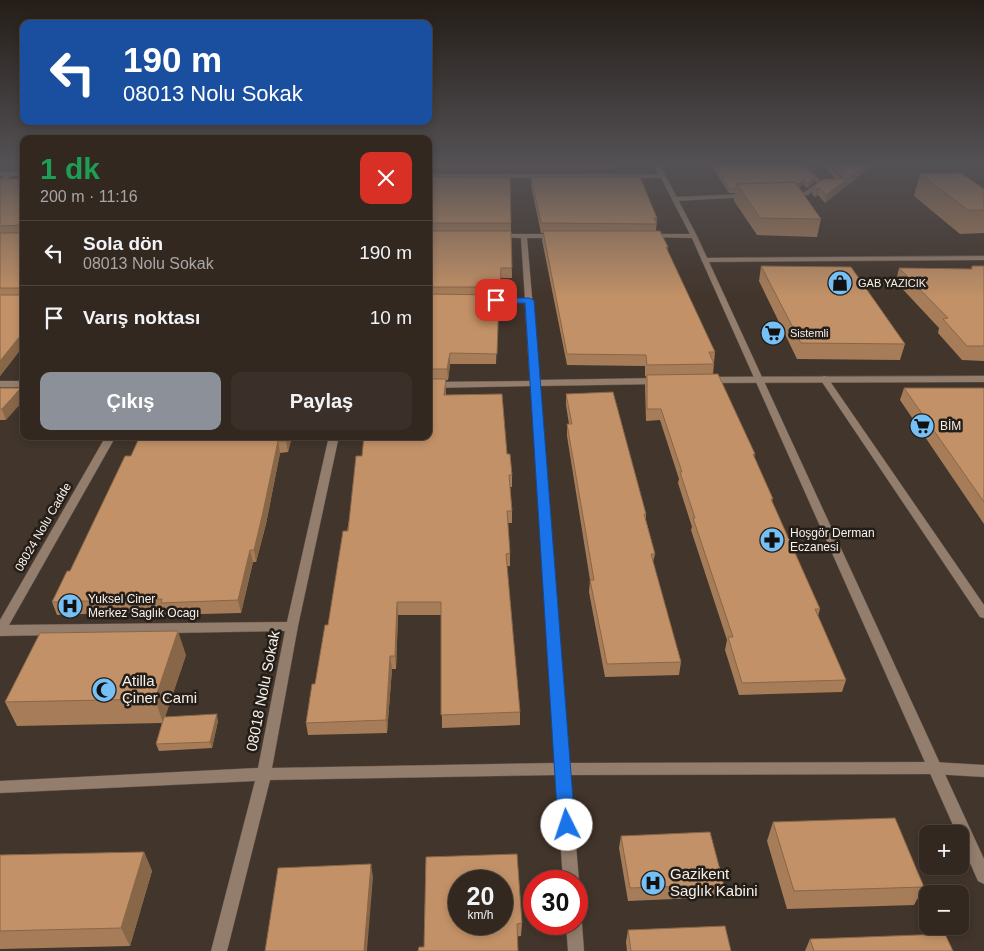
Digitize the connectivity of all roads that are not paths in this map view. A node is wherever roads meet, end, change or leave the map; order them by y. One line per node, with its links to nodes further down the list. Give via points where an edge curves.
1 (680, 209): 6 (street)
2 (486, 236): 3 (street)
3 (524, 236): 4 (street); 10 (street)
4 (562, 236)
5 (638, 236): 6 (street)
6 (694, 236): 8 (street)
7 (984, 258): 8 (street)
8 (704, 260): 11 (street)
9 (474, 300): 10 (street)
10 (529, 300): 19 (street)
11 (758, 379): 12 (street); 14 (street); 25 (street)
12 (824, 379): 13 (street); 22 (street)
13 (984, 379)
14 (700, 380)
15 (671, 381): 19 (street)
16 (0, 384): 17 (street)
17 (20, 384)
18 (432, 385): 19 (street)
19 (536, 385): 26 (street)
20 (109, 440): 24 (street, 08024 Nolu Cadde)
21 (333, 440): 23 (street, 08018 Nolu Sokak)
22 (984, 614)
23 (292, 626): 24 (street); 28 (street, 08018 Nolu Sokak)
24 (0, 631)
25 (934, 768): 26 (street); 27 (street); 31 (street)
26 (563, 769): 28 (street); 30 (street)
27 (984, 771)
28 (264, 774): 29 (street); 33 (street, 08018 Nolu Sokak)
29 (0, 787)
30 (570, 870)
31 (984, 876)
32 (575, 935): 34 (street)
33 (219, 951)
34 (576, 951)

